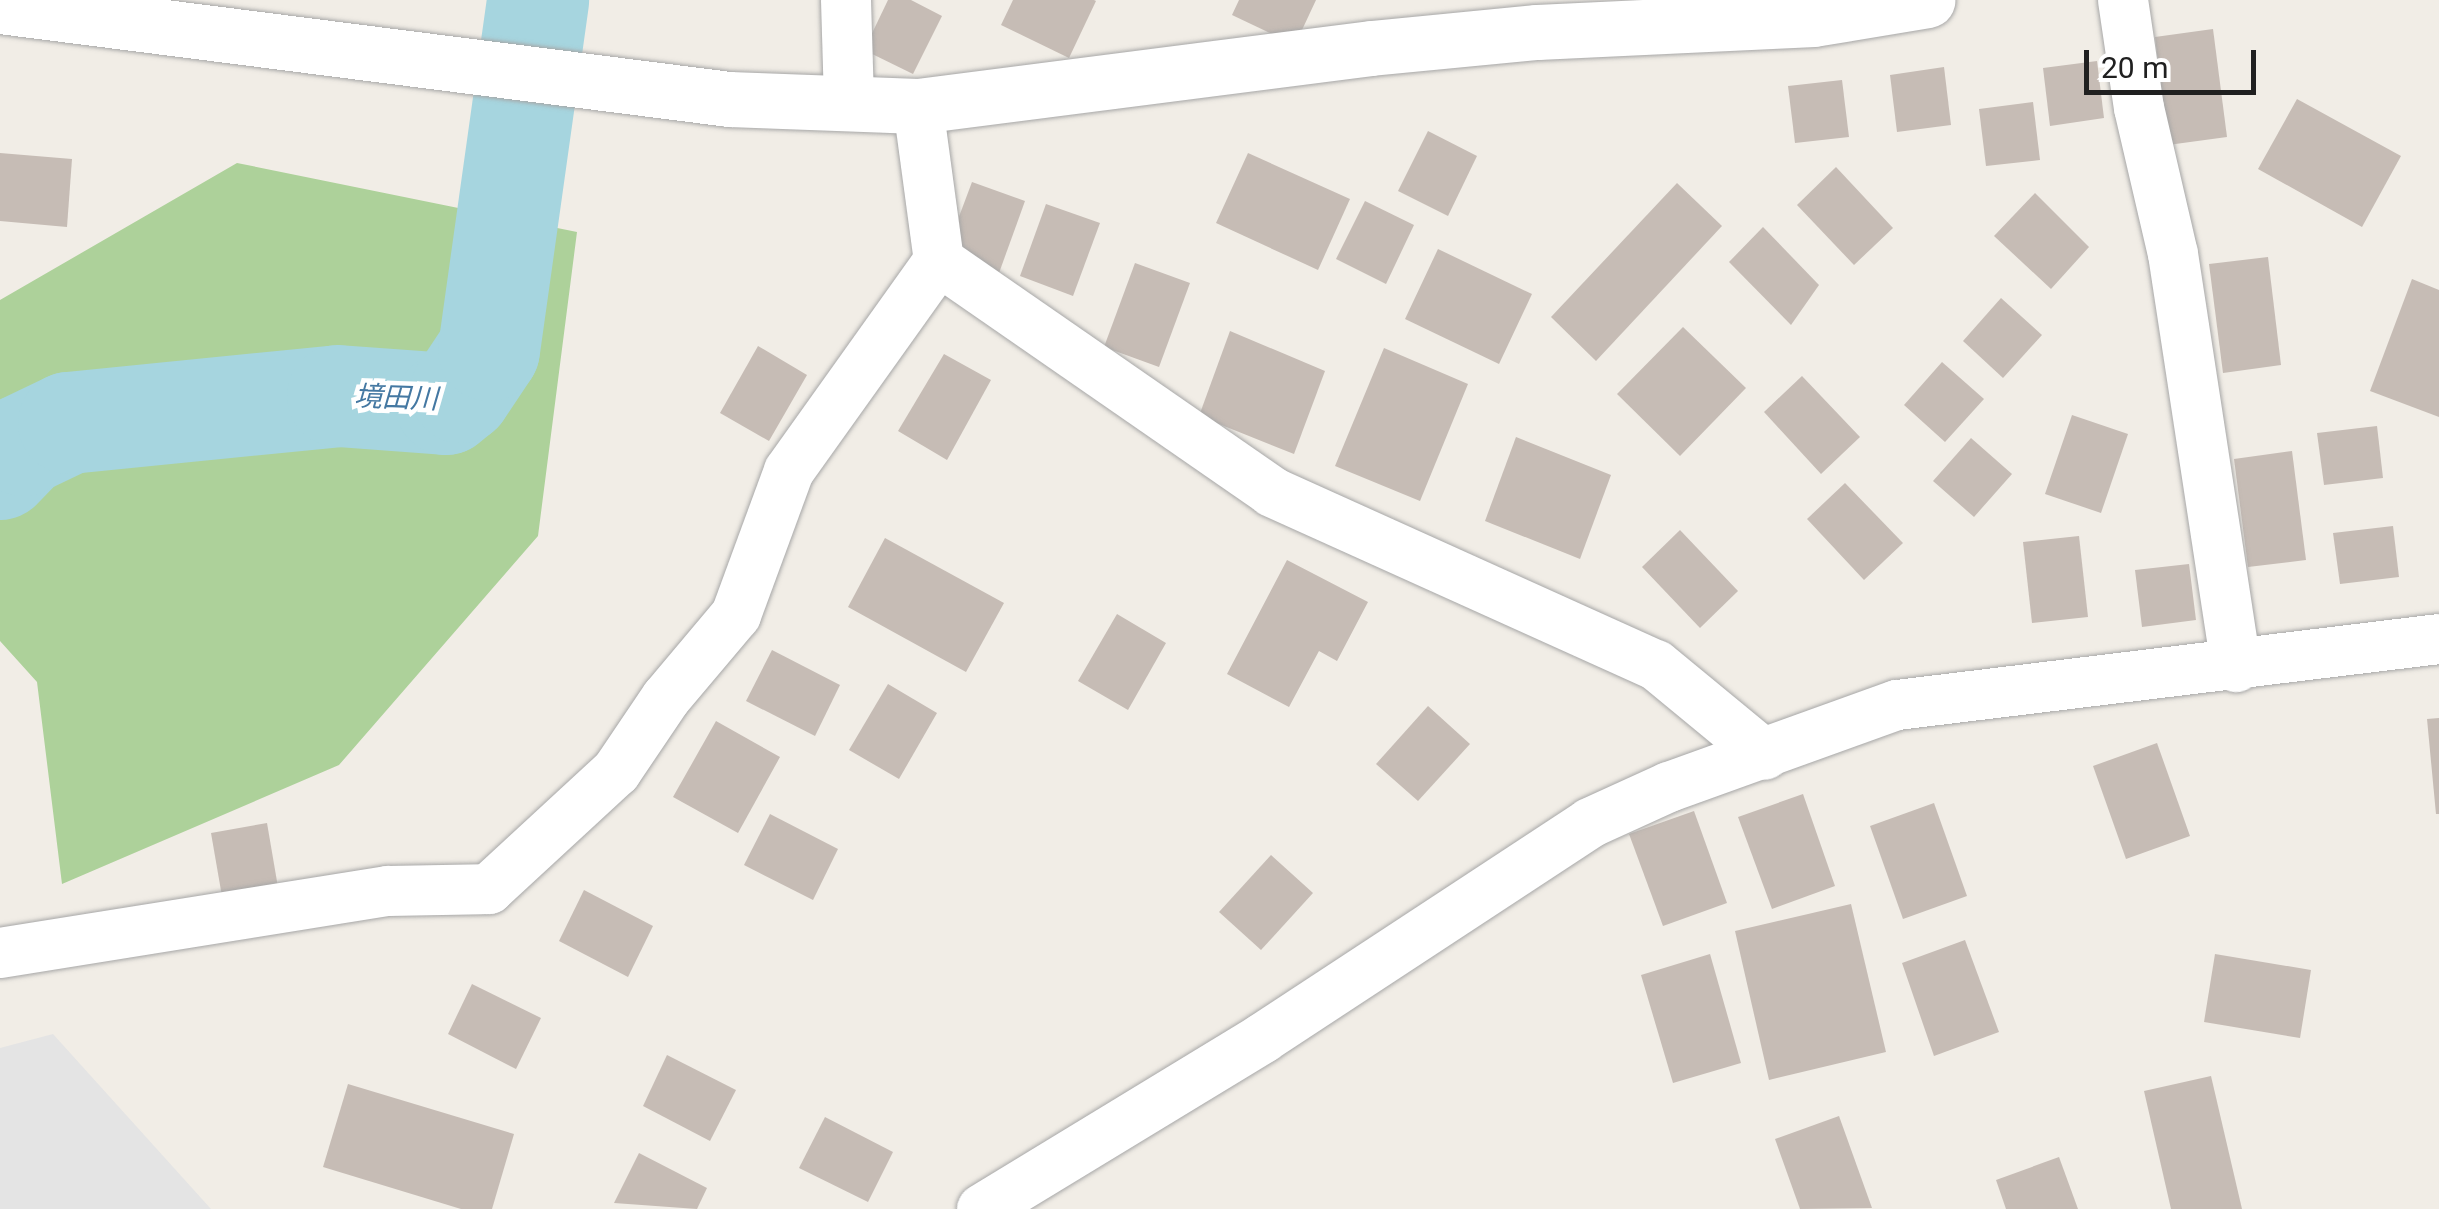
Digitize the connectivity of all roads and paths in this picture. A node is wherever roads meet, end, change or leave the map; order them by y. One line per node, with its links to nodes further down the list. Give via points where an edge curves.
1 (846, 0): 6 (street)
2 (1927, 0): 5 (street, via 1814,19)
3 (2123, 0): 10 (street, via 2139,108 2173,254)
4 (0, 6): 6 (street, via 729,98)
5 (1665, 14): 7 (street)
6 (850, 100): 7 (street)
7 (918, 106): 8 (street)
8 (938, 260): 11 (street, via 1272,492 1656,665); 12 (street, via 789,472 736,615 666,698 616,772 489,888 388,892)
9 (2439, 640): 10 (street)
10 (2236, 667): 11 (street, via 1897,705)
11 (1765, 755): 13 (street, via 1669,786 1590,824 1263,1038)
12 (0, 953)
13 (982, 1209)

